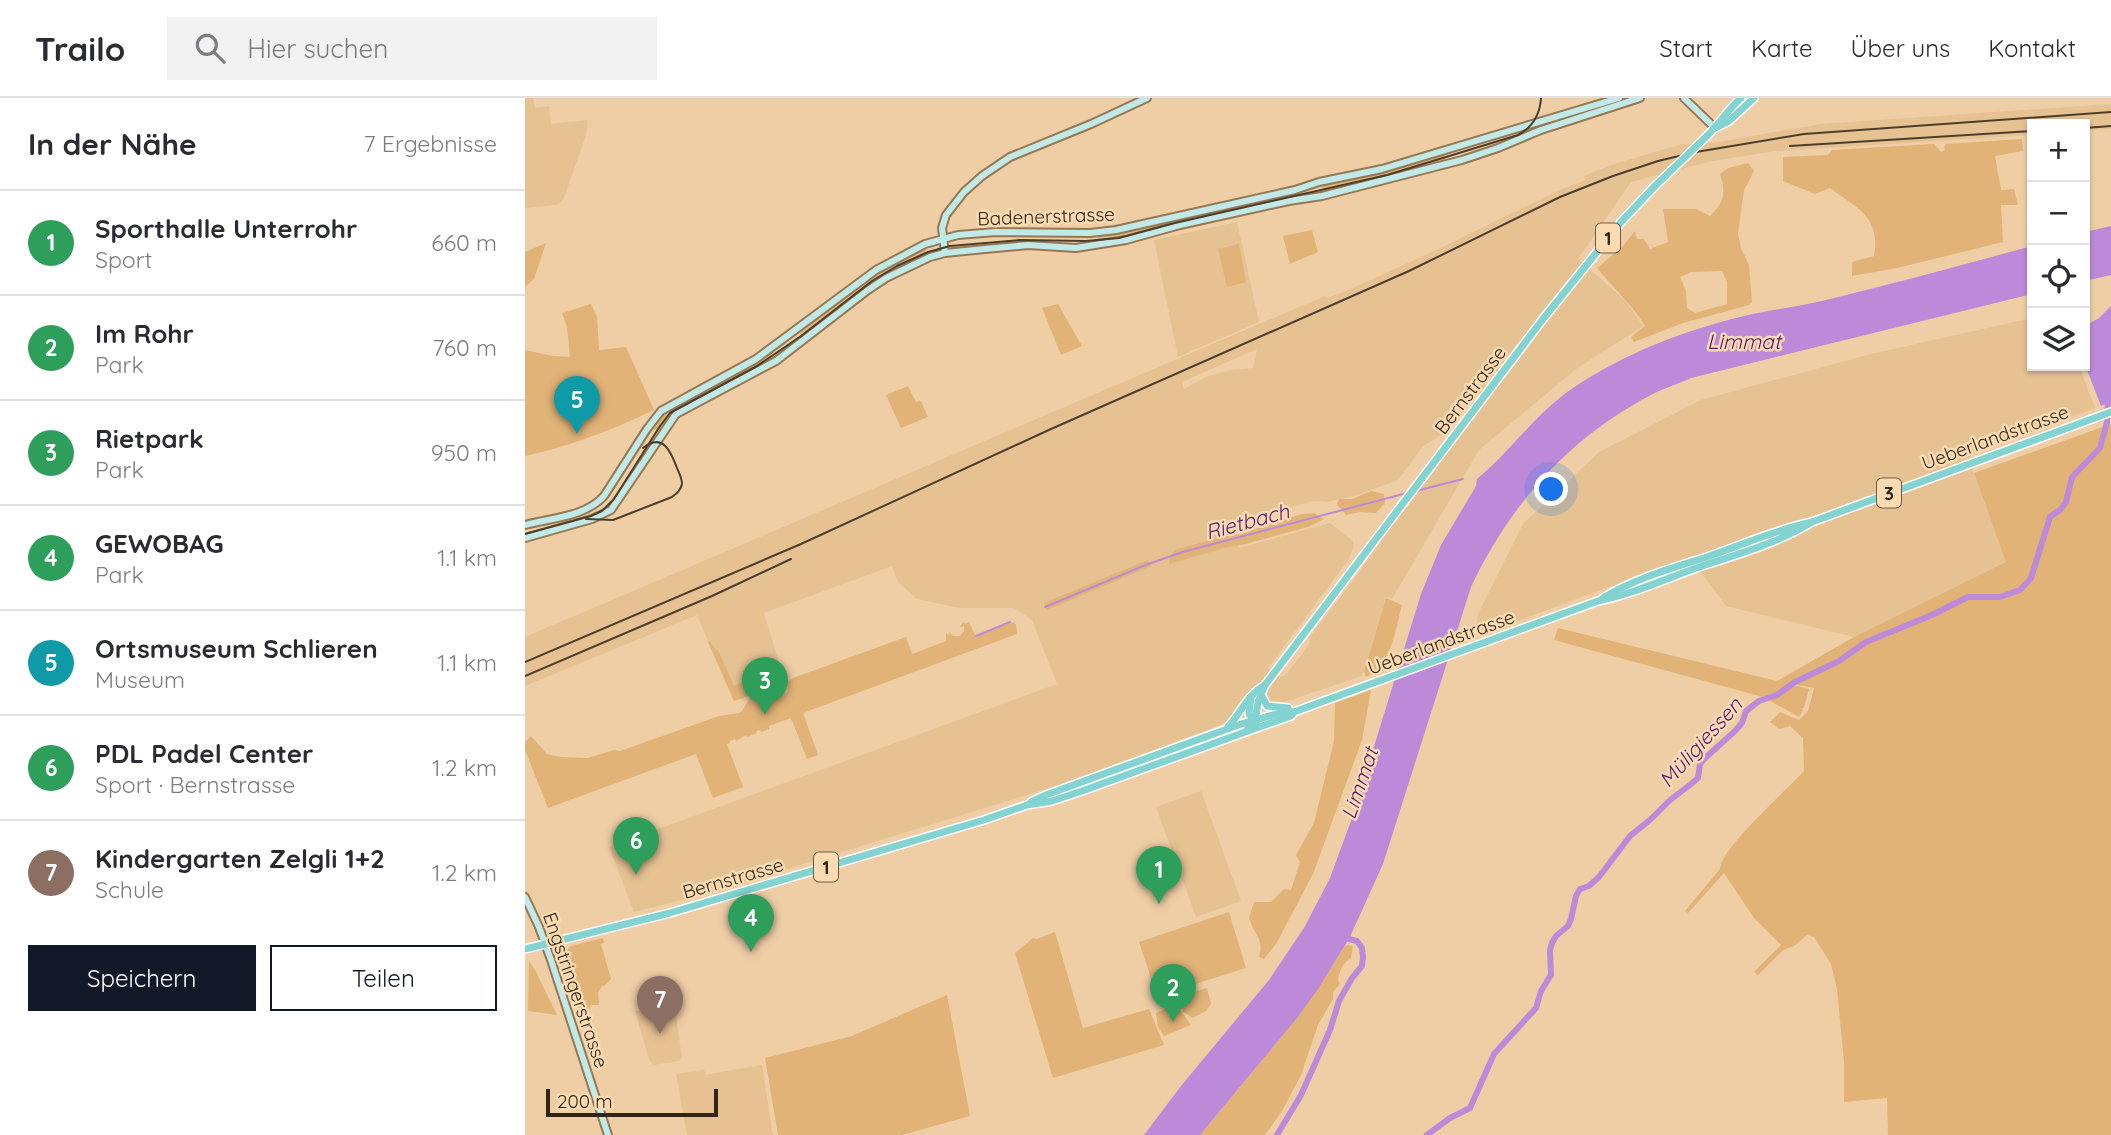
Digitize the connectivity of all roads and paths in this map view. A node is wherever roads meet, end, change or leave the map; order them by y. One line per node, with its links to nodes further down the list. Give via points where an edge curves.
1 (1147, 98): 11 (main road, via 992,168 949,210)
2 (1619, 98): 8 (main road, Badenerstrasse, via 1382,169)
3 (1640, 98): 9 (main road, Badenerstrasse, via 1462,160)
4 (1684, 98): 7 (main road)
5 (1741, 98): 7 (main road, Bernstrasse / 1)
6 (1754, 98): 7 (main road, Bernstrasse / 1)
7 (1715, 128): 19 (main road, Bernstrasse / 1, bridge, via 1595,252)
8 (1307, 185): 9 (main road); 10 (main road, Badenerstrasse, via 1134,227)
9 (1310, 197): 12 (main road, Badenerstrasse)
10 (1090, 233): 11 (main road, Badenerstrasse, via 1005,231); 12 (main road)
11 (942, 238): 13 (main road); 14 (main road, Badenerstrasse, via 876,270)
12 (1090, 246): 13 (main road, Badenerstrasse, via 1028,245)
13 (945, 253): 15 (main road, Badenerstrasse, via 886,278)
14 (785, 336): 15 (main road); 17 (main road, Badenerstrasse, via 756,359 666,407 596,504)
15 (790, 351): 18 (main road, Badenerstrasse, via 676,414 609,512)
16 (2111, 412): 22 (main road, Ueberlandstrasse / 3, via 1653,575 1598,601)
17 (525, 525)
18 (525, 538)
19 (1265, 685): 20 (main road, Bernstrasse / 1); 21 (main road, Bernstrasse)
20 (1261, 694): 22 (main road, via 1268,706); 23 (main road, Bernstrasse / 1)
21 (1251, 698): 23 (main road, via 1249,714); 25 (main road, Bernstrasse)
22 (1294, 712): 23 (main road, Ueberlandstrasse / 3); 24 (main road, Ueberlandstrasse / 3)
23 (1254, 720): 24 (main road); 25 (main road, Bernstrasse / 1); 26 (main road, Bernstrasse / 1)
24 (1262, 726): 26 (main road, Bernstrasse / 3)
25 (1225, 730): 27 (main road, Bernstrasse / 1)
26 (1244, 732): 27 (main road, Bernstrasse / 1, via 1082,791)
27 (1027, 805): 29 (main road, Bernstrasse / 1, via 670,913)
28 (525, 897): 29 (main road, Engstringerstrasse)
29 (546, 944): 30 (main road, Bernstrasse / 1); 31 (main road, Engstringerstrasse)
30 (525, 948)
31 (608, 1135)

